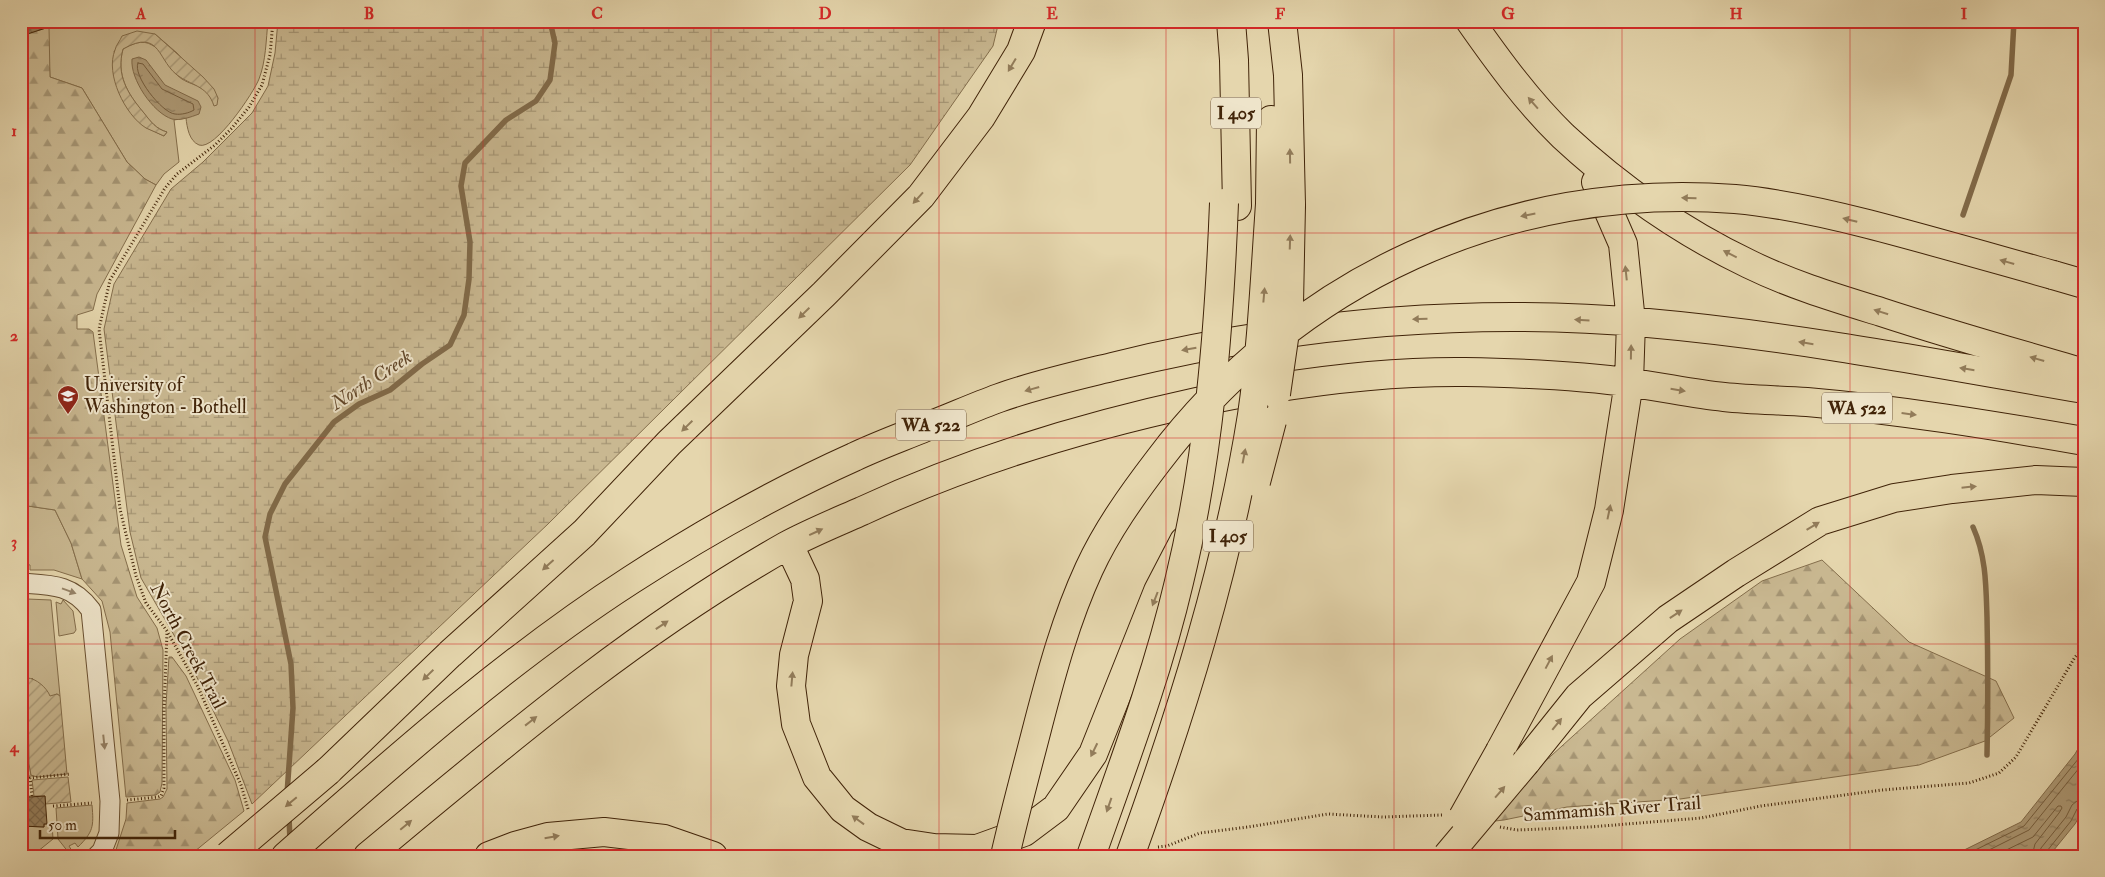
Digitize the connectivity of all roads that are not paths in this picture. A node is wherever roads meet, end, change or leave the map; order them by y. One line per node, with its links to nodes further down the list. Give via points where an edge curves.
1 (1032, 21): 22 (highway, one-way to 22, bridge, via 1021,51 981,117 921,196 669,443 584,533 450,654 328,771)
2 (1216, 21): 9 (highway, I 405)
3 (1231, 21): 9 (highway, I 405, via 1234,60)
4 (1265, 21): 8 (highway, I 405)
5 (1282, 21): 8 (highway, I 405, one-way to 5, via 1288,75)
6 (1470, 21): 7 (highway, one-way to 6, via 1504,68)
7 (1562, 135): 11 (highway, one-way to 7, via 1623,244 1594,178); 12 (highway, one-way to 7, via 1818,292 1750,265 1704,241 1618,184)
8 (1280, 204): 20 (highway, I 405, one-way to 8, bridge, via 1217,633 1272,421 1288,304); 30 (highway, I 405, one-way to 8, bridge, via 1193,672 1222,566 1252,414 1264,295)
9 (1231, 205): 17 (highway, I 405, bridge, via 1205,455); 29 (highway, I 405, via 1233,329 1224,420 1204,541 1166,689)
10 (2084, 284): 27 (highway, one-way to 27, bridge, via 1816,211 1736,199 1662,197 1599,202 1519,217 1443,242 1374,273 1293,324 1242,366 1185,424 1128,501 1090,568 1059,644)
11 (1631, 322): 13 (highway, one-way to 11); 14 (highway, WA 522, one-way to 11, via 1788,340); 23 (highway, WA 522, one-way to 23, via 1536,318 1417,319 1302,330 1175,351 1001,397 853,457 732,518 636,577 533,649 373,779)
12 (2084, 373)
13 (1630, 382): 15 (highway, WA 522, one-way to 15, via 1723,397 1808,402 1960,420); 18 (highway, WA 522, one-way to 13, via 908,489 998,455 1125,418 1250,391 1361,377 1462,372); 31 (highway, one-way to 13, bridge, via 1591,582 1609,510)
14 (2084, 389)
15 (2084, 441)
16 (2084, 482): 32 (highway, one-way to 16, bridge, via 1579,696 1668,618 1820,522 1894,498 1952,489 2036,480)
17 (1192, 524): 18 (highway, one-way to 18, bridge, via 1158,591 1093,754 1056,808 1024,832 977,849 901,843 868,827 843,809 817,777 796,724 791,686 794,656 808,601 805,580); 28 (highway, I 405, one-way to 28, bridge, via 1155,672)
18 (789, 545): 24 (highway, WA 522, one-way to 18, via 529,722 619,654 706,595)
19 (21, 583): 21 (lane, one-way to 21, via 71,591 82,598 91,610 110,801 109,833)
20 (1150, 851)
21 (97, 856)
22 (228, 856)
23 (286, 856)
24 (368, 856)
25 (489, 856): 26 (highway, one-way to 26, via 548,837 604,832 664,839)
26 (713, 856)
27 (1005, 856)
28 (1091, 856)
29 (1109, 856)
30 (1130, 856)
31 (1442, 856)
32 (1446, 856)

